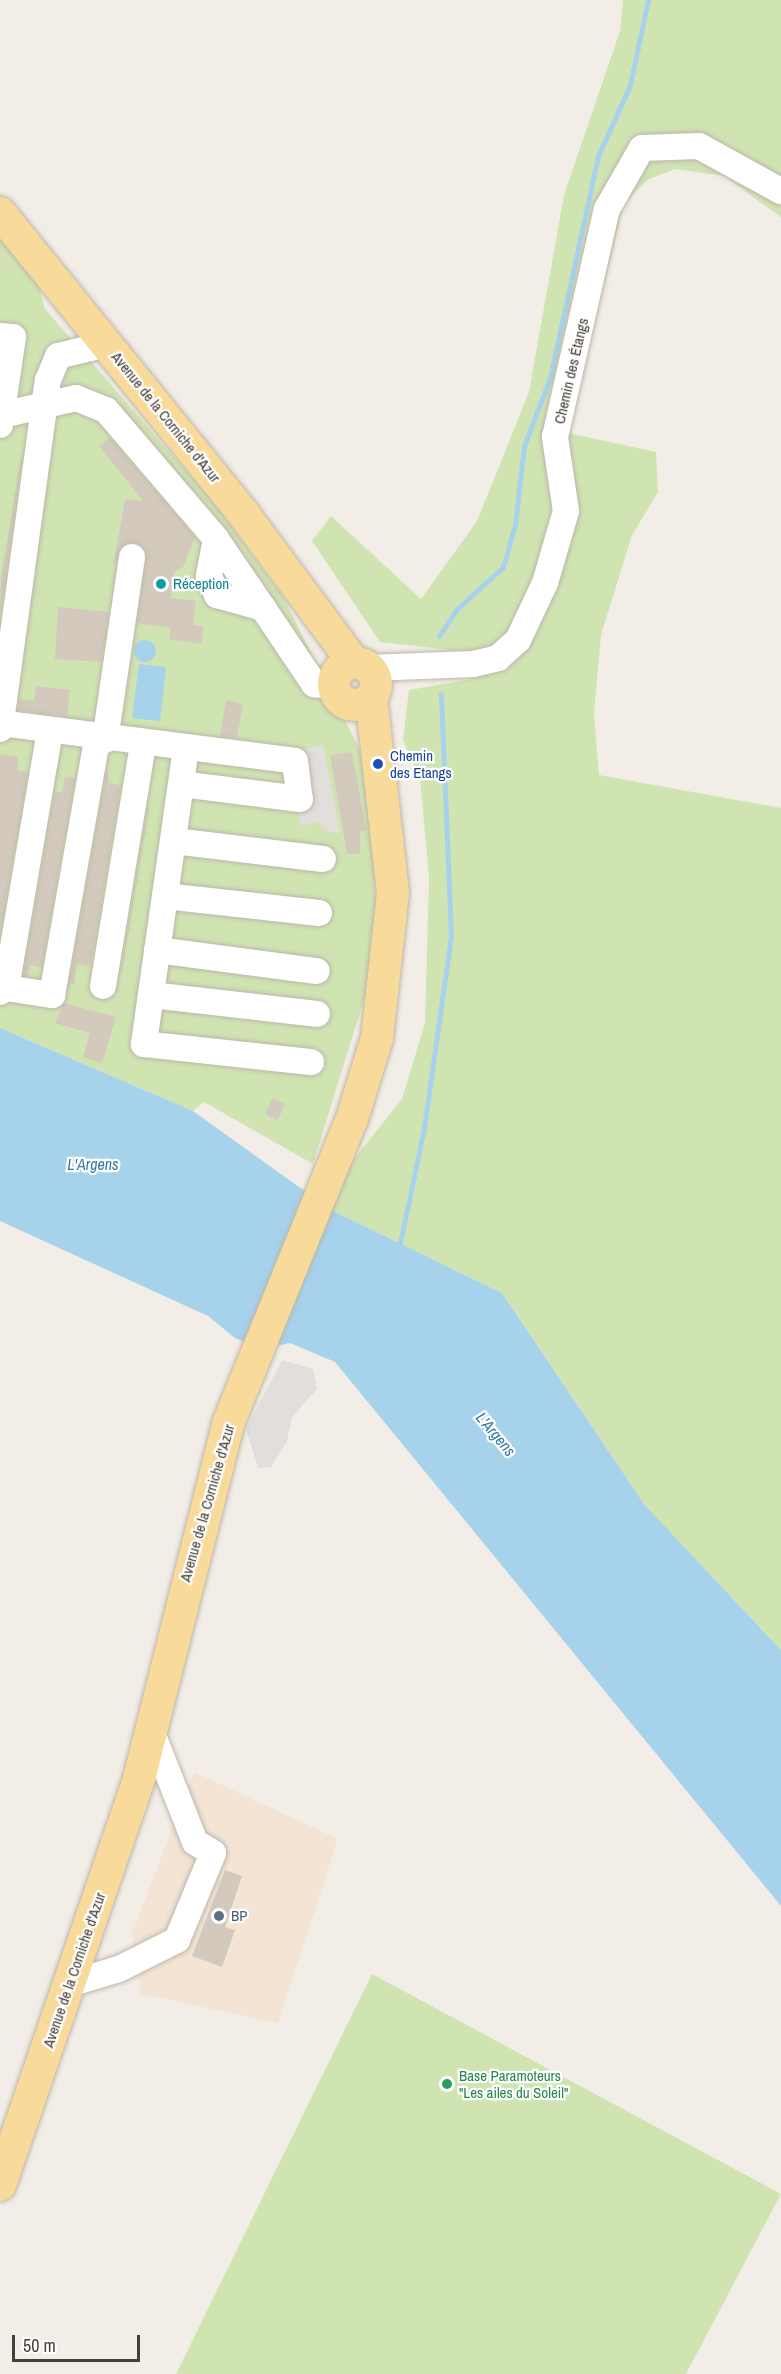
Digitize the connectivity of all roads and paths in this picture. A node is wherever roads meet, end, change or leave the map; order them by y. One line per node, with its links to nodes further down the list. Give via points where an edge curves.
1 (781, 191): 8 (street, Chemin des Étangs, via 699,146 666,143 642,148 618,183 607,209 555,437 566,511 545,583 518,640 498,658 425,668)
2 (0, 213): 4 (main road, Avenue de la Corniche d'Azur)
3 (0, 336): 6 (street, via 13,337)
4 (107, 344): 5 (street, via 58,356); 8 (main road, Avenue de la Corniche d'Azur, via 245,516 323,627)
5 (45, 405): 6 (street); 8 (street, via 76,398 106,410 216,539 209,576 217,595 263,608 314,684); 9 (street)
6 (1, 420)
7 (132, 557): 11 (street)
8 (355, 684): 26 (main road, Avenue de la Corniche d'Azur, via 375,752 390,836 389,954 377,1038 330,1175 242,1392 205,1501)
9 (0, 725): 10 (street)
10 (50, 731): 11 (street); 22 (street)
11 (101, 740): 12 (street); 22 (street, via 52,995)
12 (143, 744): 13 (street); 21 (street)
13 (186, 748): 14 (street); 14 (street, via 295,761 300,799)
14 (182, 784): 15 (street)
15 (174, 841): 16 (street); 17 (street)
16 (323, 859)
17 (165, 896): 18 (street); 19 (street)
18 (319, 913)
19 (157, 950): 20 (street); 23 (street)
20 (317, 971)
21 (103, 986)
22 (3, 990)
23 (151, 995): 24 (street); 25 (street, via 144,1044)
24 (317, 1014)
25 (311, 1062)
26 (152, 1732): 27 (main road, Avenue de la Corniche d'Azur); 27 (street, via 195,1842 213,1853 177,1941 119,1969)
27 (69, 1984): 28 (main road, Avenue de la Corniche d'Azur)
28 (0, 2185)

